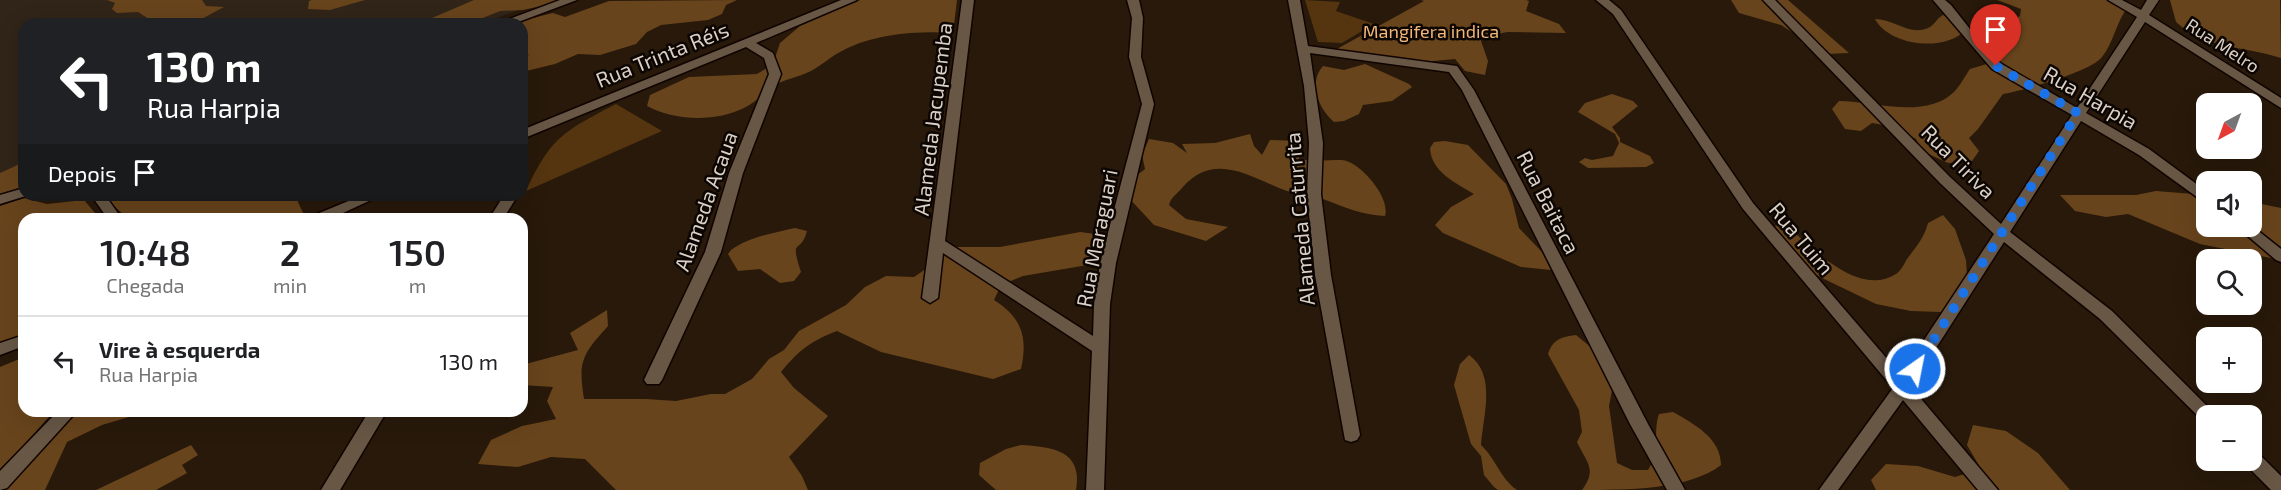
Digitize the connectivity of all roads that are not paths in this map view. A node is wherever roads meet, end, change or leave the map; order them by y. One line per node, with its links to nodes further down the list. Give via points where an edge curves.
1 (571, 0): 12 (street)
2 (851, 0): 13 (street, Rua Trinta Réis)
3 (968, 0): 25 (street, Alameda Jacupemba)
4 (1133, 0): 29 (street, Rua Maraguari, via 1140,21 1135,57 1148,104 1108,263)
5 (1294, 0): 14 (street, Alameda Caturrita)
6 (1602, 0): 32 (street, Rua Tuim, via 1617,12 1748,206)
7 (1769, 0): 23 (street, Rua Tiriva)
8 (1939, 0): 16 (street, Rua Harpia, via 1957,16 1984,57)
9 (2114, 0): 11 (street, Rua Melro)
10 (2153, 0): 11 (street)
11 (2142, 15): 15 (street, Rua Melro); 16 (street)
12 (519, 18)
13 (748, 43): 17 (street, Rua Trinta Réis); 31 (street, Alameda Acaua, via 769,56 775,74 736,173 713,252)
14 (1304, 49): 36 (street, Alameda Caturrita, via 1316,143 1314,194 1323,275); 42 (street, Rua Baitaca, via 1454,69)
15 (2281, 104)
16 (2078, 113): 18 (street, Rua Harpia, via 2144,152); 23 (street)
17 (528, 133)
18 (2196, 190)
19 (18, 194): 20 (street)
20 (0, 200)
21 (360, 201): 22 (street)
22 (332, 213)
23 (2002, 234): 32 (street); 33 (street, Rua Tiriva, via 2106,315)
24 (2256, 237): 26 (street)
25 (938, 243): 27 (street, Alameda Jacupemba); 29 (street, Alameda Jacupemba)
26 (2281, 257)
27 (930, 298)
28 (18, 342): 30 (street)
29 (1099, 348): 41 (street, Rua Maraguari)
30 (0, 349)
31 (653, 380)
32 (1902, 388): 43 (street); 44 (street, Rua Tuim)
33 (2197, 405)
34 (62, 417): 38 (street)
35 (374, 417): 40 (street)
36 (1351, 435)
37 (2262, 469): 39 (street)
38 (0, 483)
39 (2281, 488)
40 (330, 490)
41 (1095, 490)
42 (1676, 490)
43 (1828, 490)
44 (1989, 490)

